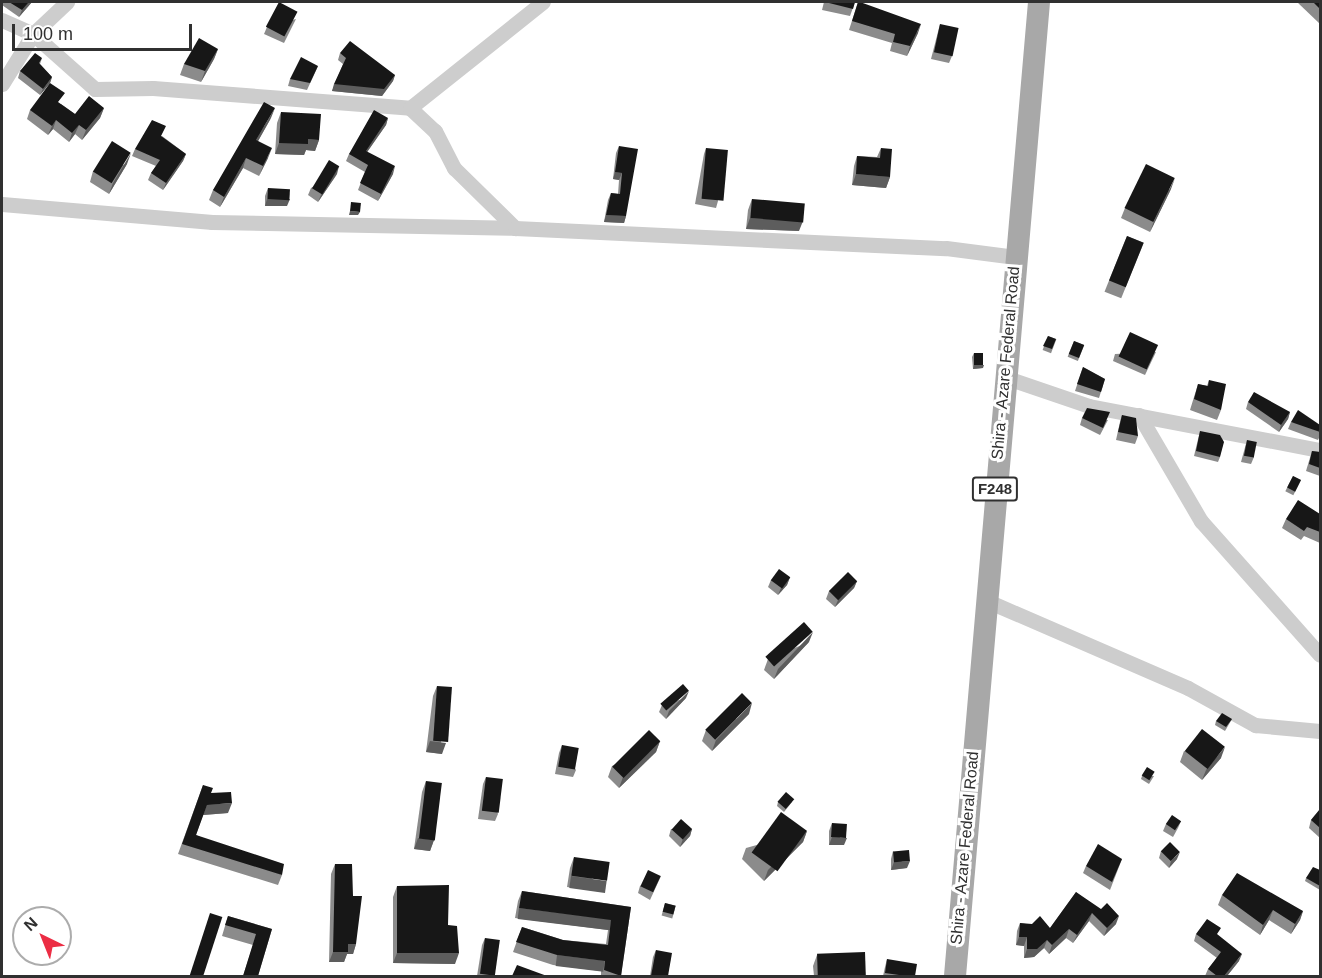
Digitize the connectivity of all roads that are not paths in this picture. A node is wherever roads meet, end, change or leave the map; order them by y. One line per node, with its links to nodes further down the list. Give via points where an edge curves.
1 (67, 2): 5 (street)
2 (543, 2): 7 (street)
3 (1039, 2): 10 (main road, Shira - Azare Federal Road / F248)
4 (2, 20): 5 (street)
5 (33, 34): 6 (street); 7 (street, via 95,89 153,88)
6 (2, 84)
7 (410, 108): 9 (street, via 435,131 454,168)
8 (2, 204): 9 (street, via 212,222)
9 (515, 228): 10 (street, via 946,248)
10 (1015, 257): 11 (main road, Shira - Azare Federal Road / F248)
11 (1004, 377): 12 (street, via 1089,406); 14 (main road, Shira - Azare Federal Road / F248)
12 (1139, 415): 13 (street); 15 (street, via 1201,521)
13 (1320, 450)
14 (985, 600): 16 (street, via 1188,688 1255,725); 17 (main road, Shira - Azare Federal Road / F248)
15 (1320, 655)
16 (1320, 731)
17 (960, 974)

